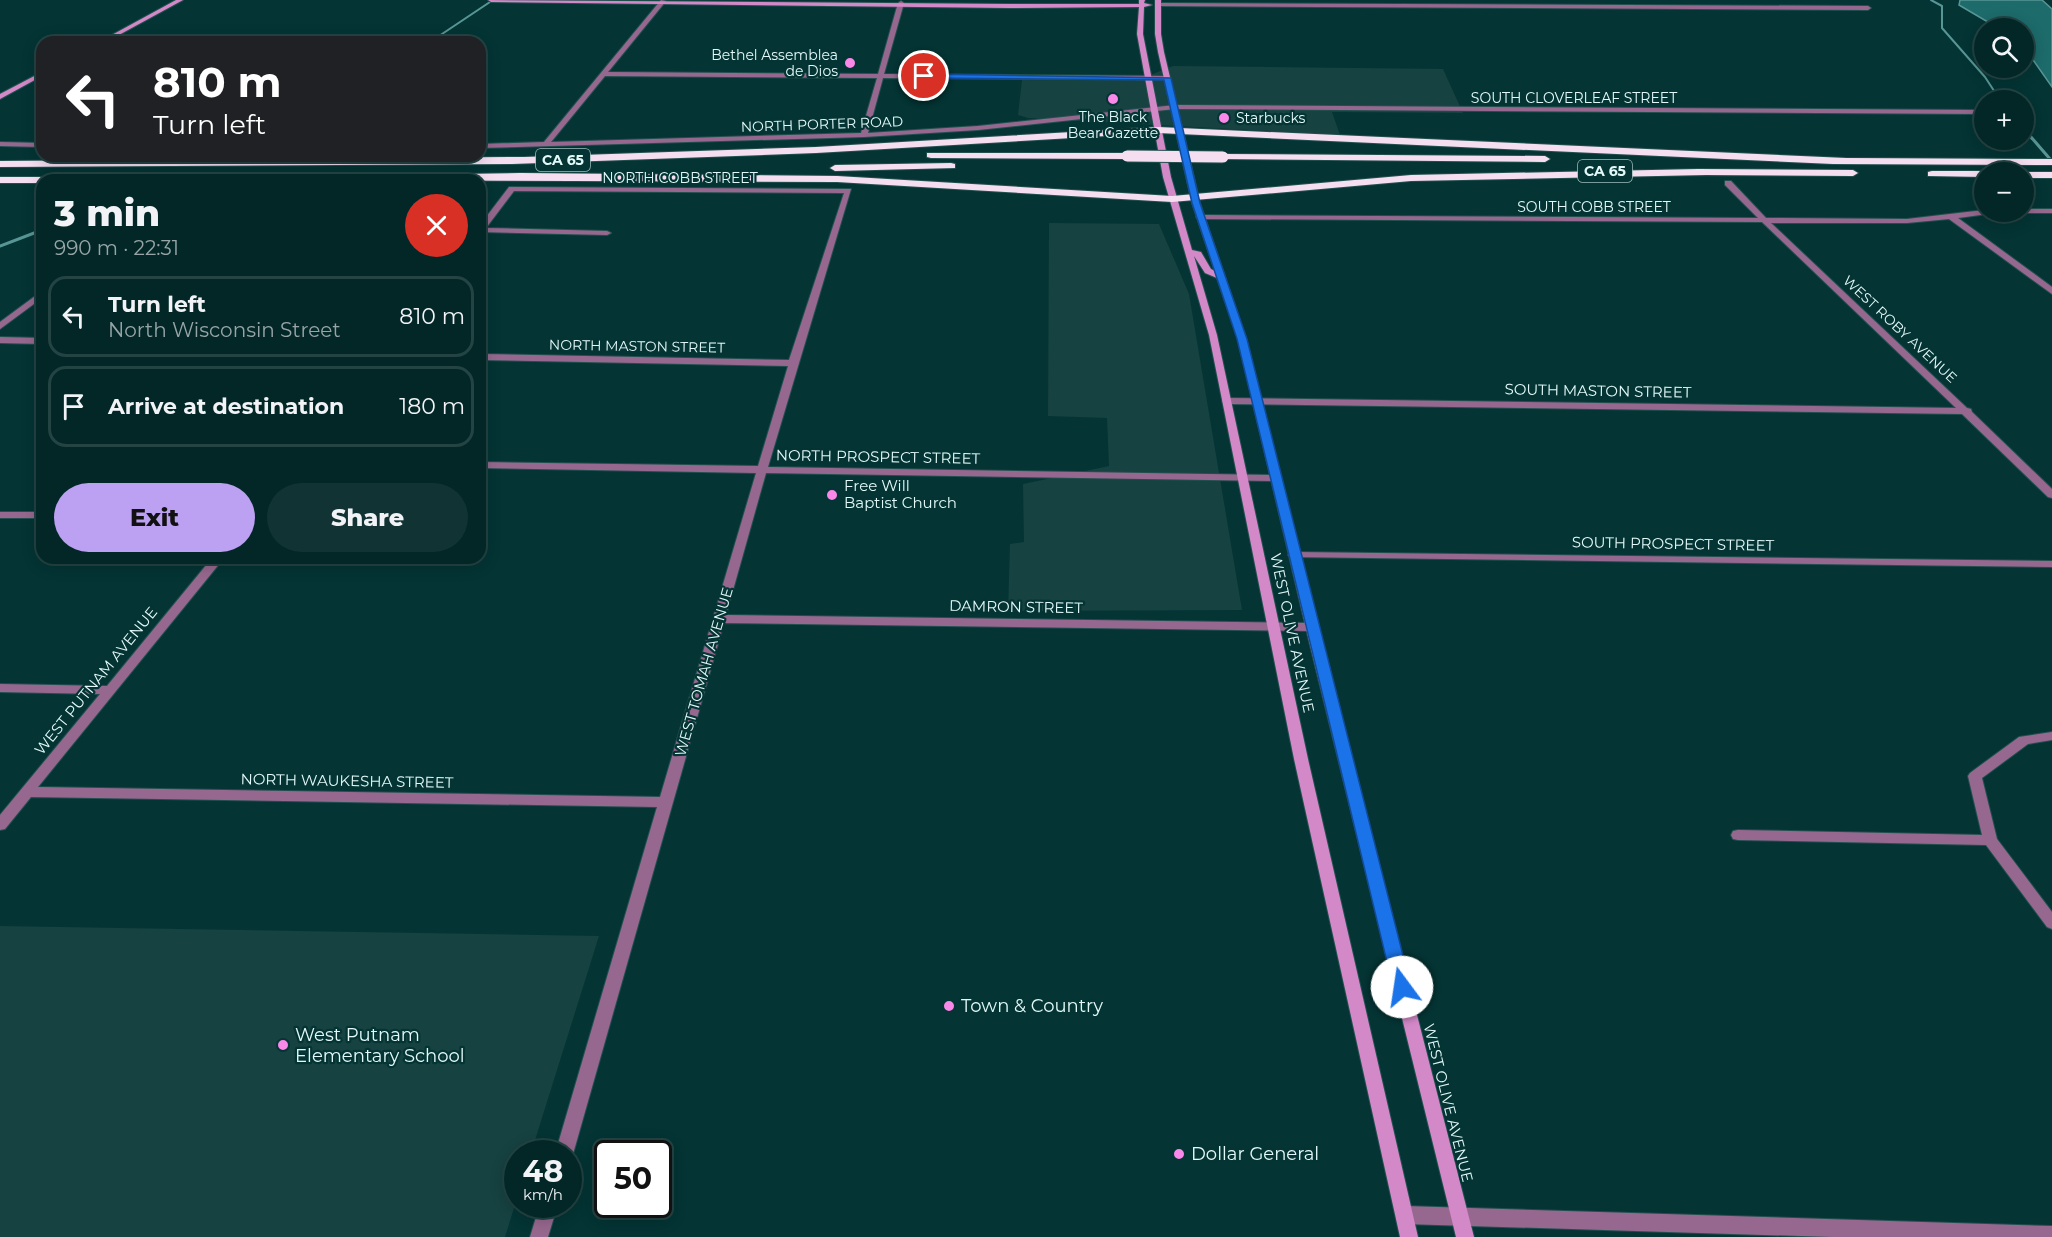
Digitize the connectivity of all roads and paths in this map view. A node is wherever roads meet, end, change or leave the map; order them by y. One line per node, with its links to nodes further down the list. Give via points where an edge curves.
1 (180, 0): 13 (main road)
2 (491, 0): 3 (main road)
3 (504, 0): 4 (main road)
4 (549, 0): 7 (main road)
5 (1612, 0): 12 (street)
6 (1855, 0): 12 (street, via 1868,8)
7 (664, 1): 9 (main road); 14 (street)
8 (1323, 2): 11 (street); 12 (street)
9 (901, 3): 10 (main road); 15 (street)
10 (1142, 3): 11 (main road); 17 (main road, WEST OLIVE AVENUE, via 1140,34)
11 (1159, 3): 18 (main road, WEST OLIVE AVENUE, via 1158,34)
12 (1619, 6)
13 (113, 36)
14 (605, 74): 15 (street); 28 (street)
15 (879, 76): 17 (street); 26 (street)
16 (36, 77): 19 (main road)
17 (1148, 78): 18 (street); 21 (main road, WEST OLIVE AVENUE)
18 (1167, 78): 20 (main road, WEST OLIVE AVENUE)
19 (0, 97)
20 (1174, 107): 22 (street, SOUTH CLOVERLEAF STREET); 23 (street, SOUTH CLOVERLEAF STREET); 25 (main road, WEST OLIVE AVENUE)
21 (1154, 108): 22 (street, NORTH PORTER ROAD); 24 (main road, WEST OLIVE AVENUE); 26 (street, NORTH PORTER ROAD, via 978,128)
22 (1164, 108)
23 (1974, 112)
24 (1158, 130): 25 (highway); 32 (highway, via 816,150); 50 (main road, WEST OLIVE AVENUE)
25 (1180, 130): 33 (highway); 49 (main road, WEST OLIVE AVENUE)
26 (864, 135): 28 (street, NORTH PORTER ROAD)
27 (0, 144): 29 (street)
28 (546, 144): 30 (street, NORTH PORTER ROAD)
29 (36, 145)
30 (486, 146)
31 (486, 161): 32 (highway, CA 65)
32 (512, 161): 33 (highway, CA 65, bridge, via 855,155)
33 (1846, 161): 35 (highway, CA 65)
34 (341, 162): 36 (highway, CA 65)
35 (2052, 162)
36 (0, 164)
37 (1708, 172): 38 (highway, CA 65); 44 (highway, CA 65, via 866,167); 49 (highway, via 1411,178)
38 (1869, 173)
39 (1915, 174): 40 (highway)
40 (1974, 174)
41 (2034, 175): 42 (highway)
42 (2052, 175)
43 (486, 177): 44 (highway, CA 65)
44 (509, 177): 50 (highway, via 837,179)
45 (0, 180): 46 (highway)
46 (36, 180)
47 (1728, 183): 56 (street, WEST ROBY AVENUE)
48 (848, 191): 57 (street, NORTH COBB STREET, via 512,189); 68 (street, WEST TOMAH AVENUE)
49 (1195, 198): 50 (highway); 54 (main road, WEST OLIVE AVENUE)
50 (1172, 199): 60 (main road, WEST OLIVE AVENUE)
51 (2034, 211): 52 (street)
52 (2052, 211)
53 (1974, 214): 55 (street, SOUTH COBB STREET)
54 (1200, 217): 56 (street, SOUTH COBB STREET); 61 (main road, WEST OLIVE AVENUE)
55 (1952, 217): 56 (street, SOUTH COBB STREET, via 1907,221); 62 (street)
56 (1764, 221): 71 (street, WEST ROBY AVENUE)
57 (486, 222)
58 (486, 230): 59 (street)
59 (607, 232)
60 (1188, 252): 61 (main road, via 1198,254 1208,271); 69 (main road, WEST OLIVE AVENUE)
61 (1221, 277): 70 (main road, WEST OLIVE AVENUE)
62 (2052, 291)
63 (36, 299): 64 (street)
64 (0, 326)
65 (0, 340): 66 (street)
66 (36, 341)
67 (486, 357): 68 (street, NORTH MASTON STREET)
68 (793, 363): 73 (street, WEST TOMAH AVENUE)
69 (1227, 401): 70 (street, SOUTH MASTON STREET); 74 (main road, WEST OLIVE AVENUE)
70 (1257, 401): 71 (street, SOUTH MASTON STREET); 75 (main road, WEST OLIVE AVENUE)
71 (1968, 411): 76 (street, WEST ROBY AVENUE)
72 (486, 465): 73 (street, NORTH PROSPECT STREET)
73 (762, 471): 74 (street, NORTH PROSPECT STREET); 82 (street, WEST TOMAH AVENUE)
74 (1244, 477): 75 (street, NORTH PROSPECT STREET); 83 (main road, WEST OLIVE AVENUE)
75 (1275, 478): 79 (main road, WEST OLIVE AVENUE)
76 (2052, 495)
77 (0, 515): 78 (street)
78 (36, 515)
79 (1294, 555): 81 (street, SOUTH PROSPECT STREET); 84 (main road, WEST OLIVE AVENUE)
80 (213, 564): 86 (street, WEST PUTNAM AVENUE)
81 (2052, 564)
82 (719, 619): 83 (street, DAMRON STREET); 89 (street, WEST TOMAH AVENUE)
83 (1273, 627): 84 (street, DAMRON STREET); 95 (main road, WEST OLIVE AVENUE)
84 (1312, 627): 96 (main road, WEST OLIVE AVENUE)
85 (0, 688): 86 (street)
86 (111, 690): 88 (street, WEST PUTNAM AVENUE)
87 (2052, 736): 92 (street, via 2024,740 1975,776)
88 (26, 792): 89 (street, NORTH WAUKESHA STREET); 90 (street, WEST PUTNAM AVENUE)
89 (668, 802): 94 (street, WEST TOMAH AVENUE)
90 (0, 825)
91 (1738, 835): 92 (street)
92 (1990, 840): 93 (street)
93 (2052, 923)
94 (568, 1140)
95 (1405, 1215): 96 (street); 100 (main road, WEST OLIVE AVENUE)
96 (1460, 1216): 98 (street); 101 (main road, WEST OLIVE AVENUE)
97 (545, 1218): 99 (street)
98 (2052, 1235)
99 (539, 1237)
100 (1410, 1237)
101 (1465, 1237)

